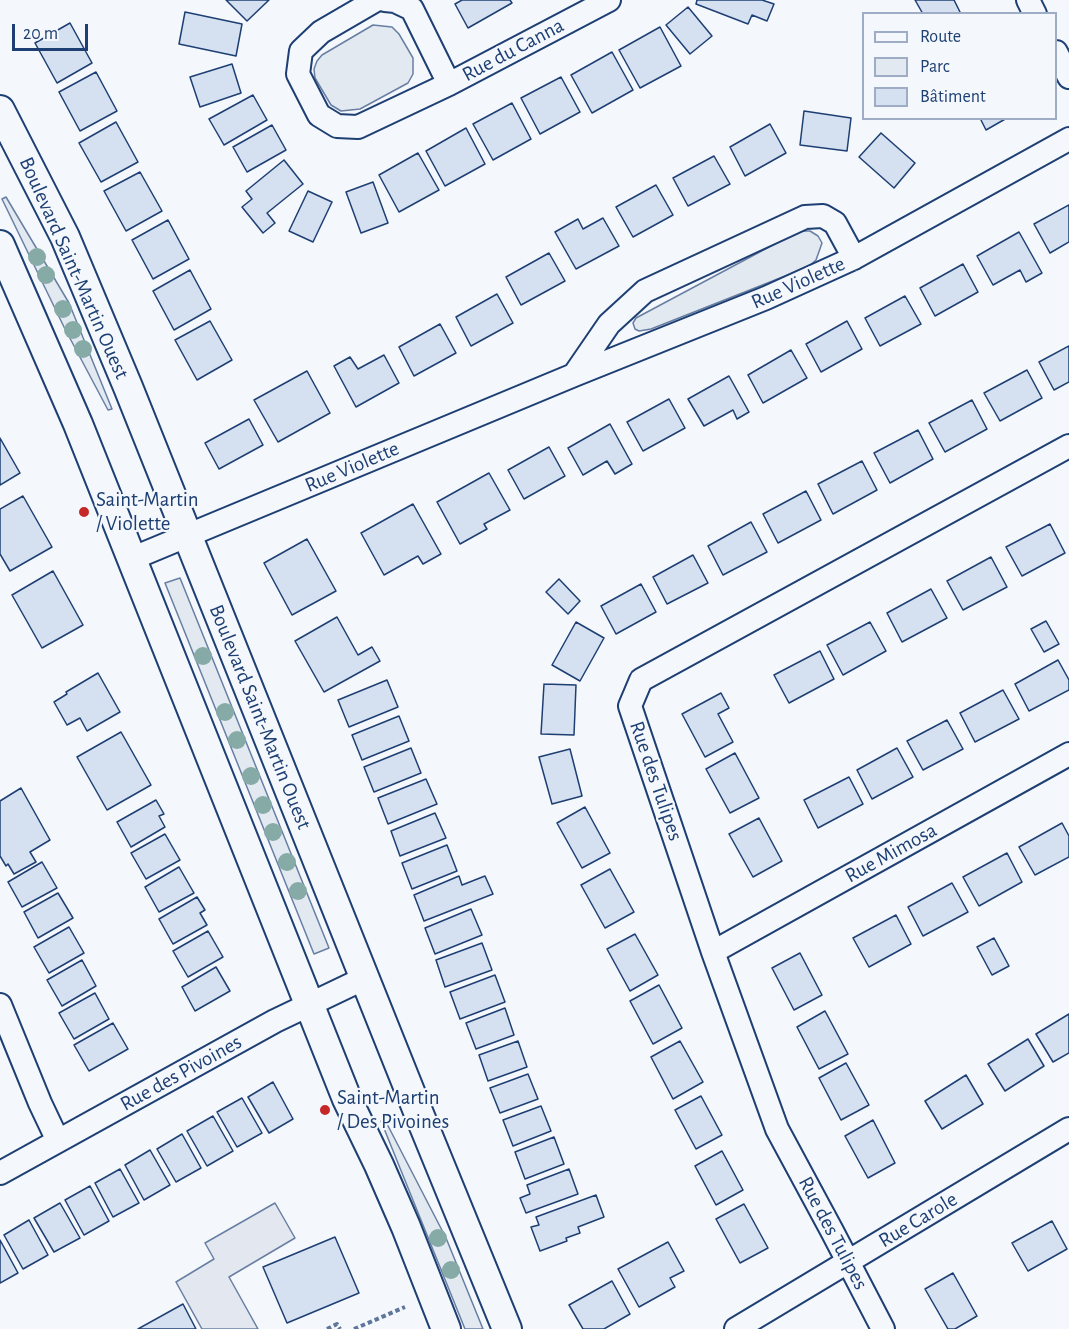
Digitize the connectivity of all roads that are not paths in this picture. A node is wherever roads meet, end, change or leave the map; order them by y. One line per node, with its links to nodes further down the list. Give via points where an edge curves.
1 (376, 0): 6 (street, Rue du Canna, via 321,32 301,51 298,74 319,116 337,126 358,128)
2 (385, 0): 6 (street, Rue du Canna, via 412,9)
3 (609, 0): 6 (street, Rue du Canna)
4 (1057, 54): 5 (street)
5 (1069, 77)
6 (449, 84)
7 (0, 110): 13 (street, Boulevard Saint-Martin Ouest, via 64,237)
8 (1069, 139): 10 (street, Rue Violette)
9 (0, 245): 14 (street, via 78,424)
10 (854, 258): 11 (street, Rue Violette); 11 (street, Rue Violette, via 835,223 823,216 805,217 645,291 609,324)
11 (574, 375): 13 (street, Rue Violette)
12 (1069, 446): 16 (street, Rue des Tulipes, via 641,680 630,706)
13 (188, 535): 14 (street, Rue Violette); 17 (street, Boulevard Saint-Martin Ouest)
14 (131, 560): 18 (street)
15 (1069, 754): 16 (street, Rue Mimosa)
16 (713, 952): 23 (street, Rue des Tulipes, via 777,1129)
17 (365, 978): 18 (street, Rue des Pivoines); 25 (street, Boulevard Saint-Martin Ouest)
18 (310, 1003): 21 (street, Rue des Pivoines); 24 (street, via 346,1098 380,1165)
19 (0, 1005): 21 (street)
20 (1069, 1129): 23 (street, Rue Carole)
21 (58, 1141): 22 (street, Rue des Pivoines)
22 (0, 1173)
23 (849, 1261): 26 (street, Rue Carole); 27 (street, Rue des Tulipes)
24 (447, 1329)
25 (507, 1329)
26 (736, 1329)
27 (883, 1329)

